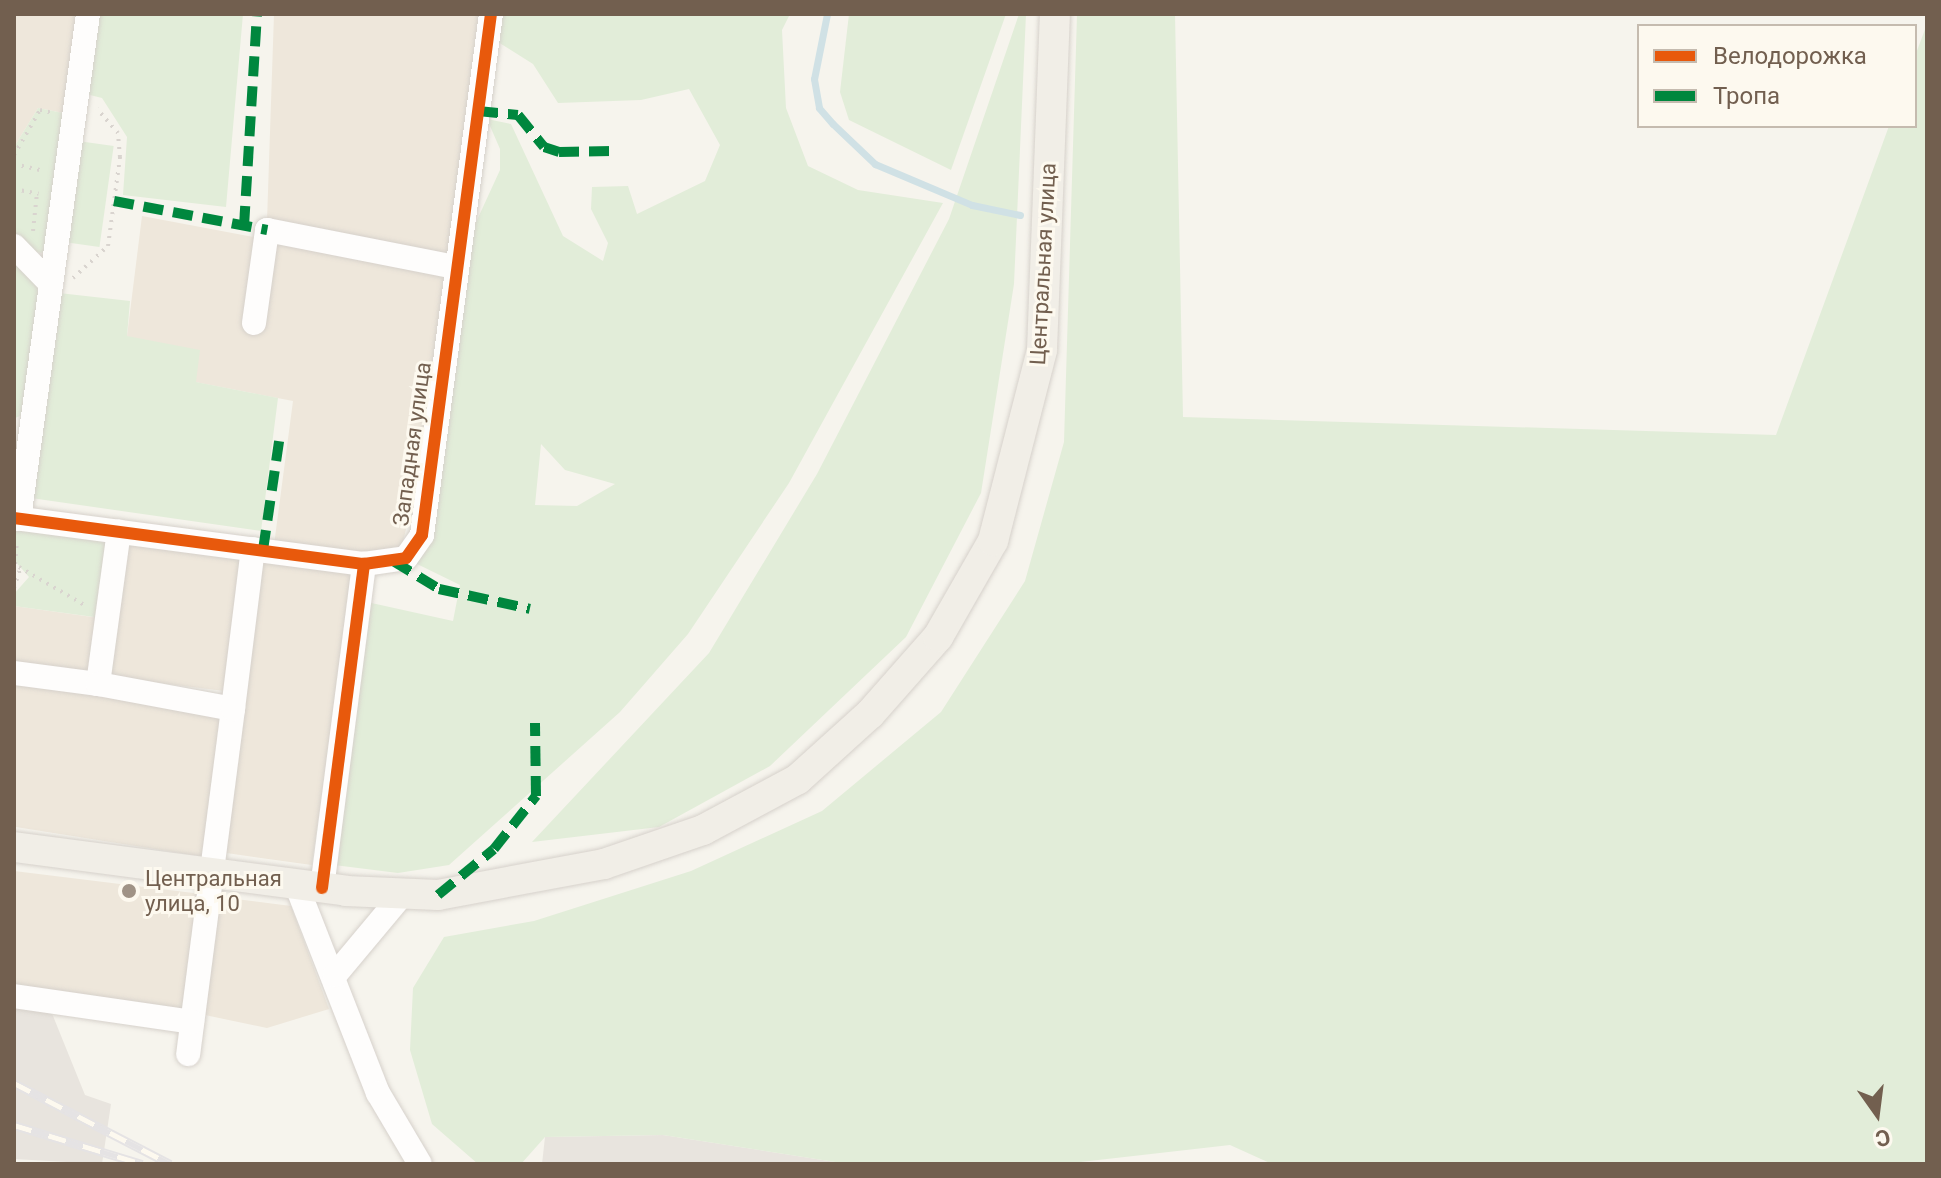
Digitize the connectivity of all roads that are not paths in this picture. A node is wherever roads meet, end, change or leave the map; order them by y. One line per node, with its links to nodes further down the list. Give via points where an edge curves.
1 (88, 14): 6 (street)
2 (491, 14): 5 (street, Западная улица)
3 (1055, 14): 19 (main road, Центральная улица, via 1042,350 993,541 938,637 870,714 798,779 703,830 527,883)
4 (23, 244): 6 (street)
5 (456, 267): 7 (street, via 267,230); 12 (street, Западная улица, via 422,535 406,558)
6 (51, 284): 8 (street)
7 (254, 323)
8 (22, 432): 9 (street)
9 (17, 518): 10 (street, Западная улица)
10 (119, 531): 11 (street, Западная улица); 14 (street)
11 (253, 549): 12 (street, Западная улица); 15 (street)
12 (364, 564): 18 (street)
13 (14, 673): 14 (street)
14 (98, 684): 15 (street)
15 (233, 709): 17 (street)
16 (14, 847): 17 (main road, Центральная улица)
17 (212, 874): 18 (main road, Центральная улица); 22 (street)
18 (309, 886): 19 (main road, Центральная улица); 20 (street)
19 (401, 896): 20 (street)
20 (335, 975): 24 (street, via 378,1093)
21 (14, 996): 22 (street)
22 (192, 1022): 23 (street)
23 (188, 1054)
24 (420, 1164)

